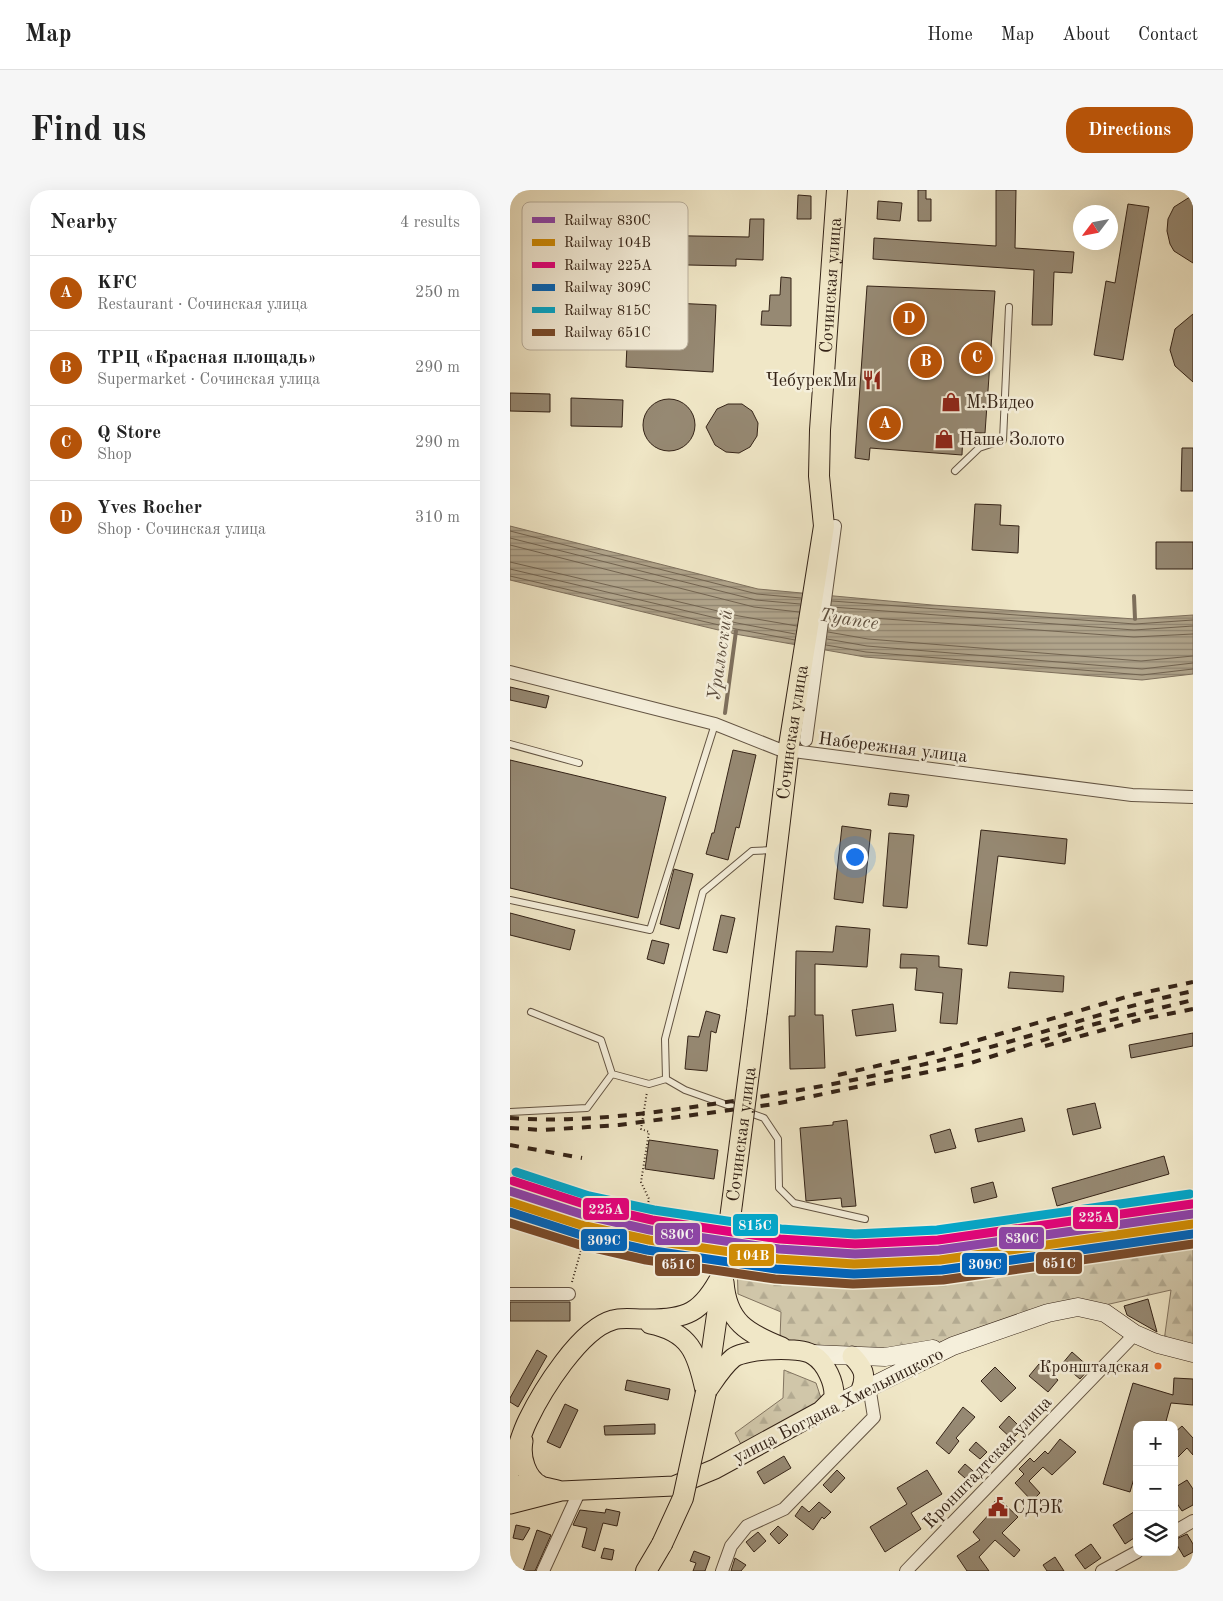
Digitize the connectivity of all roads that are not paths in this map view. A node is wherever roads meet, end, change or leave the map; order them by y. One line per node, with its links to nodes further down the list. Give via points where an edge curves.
1 (837, 190): 7 (highway, Сочинская улица, via 820,430 820,476 829,526)
2 (1009, 307): 3 (lane, via 1003,440 979,448)
3 (955, 471)
4 (510, 672): 5 (street, Набережная улица)
5 (715, 724): 7 (street, Набережная улица, via 766,746); 11 (lane, via 650,930)
6 (510, 744): 8 (lane)
7 (795, 746): 9 (street, Набережная улица, via 1132,795); 10 (highway, Сочинская улица)
8 (579, 763)
9 (1193, 797)
10 (776, 850): 14 (lane, via 752,851 703,892 665,1039); 17 (highway, Сочинская улица, bridge)
11 (510, 900)
12 (531, 1012): 13 (lane, via 601,1040)
13 (612, 1074): 14 (lane, via 649,1084); 15 (lane, via 587,1108)
14 (666, 1079): 16 (lane, via 685,1090 764,1118 778,1139 779,1188 794,1203)
15 (510, 1112)
16 (865, 1219)
17 (723, 1273): 20 (main road, via 713,1292 696,1310 669,1320); 23 (main road, via 728,1305 744,1330); 28 (highway, Сочинская улица)
18 (510, 1294): 19 (street)
19 (569, 1294)
20 (630, 1319): 28 (main road, via 668,1328 687,1340 699,1363); 30 (main road, via 613,1319 594,1329 572,1353)
21 (1135, 1334): 22 (main road, улица Богдана Хмельницкого, via 1105,1313 1078,1307 1048,1313); 24 (main road, улица Богдана Хмельницкого, via 1178,1351); 44 (street, Кронштадтская улица)
22 (954, 1346): 26 (main road, via 885,1357); 27 (main road, улица Богдана Хмельницкого)
23 (792, 1351): 25 (main road); 28 (main road, via 758,1351 733,1358)
24 (1193, 1353)
25 (812, 1354): 26 (main road); 29 (main road, via 827,1371 834,1391 834,1398)
26 (852, 1356): 27 (main road, via 865,1374)
27 (865, 1388): 29 (main road, улица Богдана Хмельницкого); 43 (street, via 874,1417 784,1509 747,1526 731,1546)
28 (706, 1392): 42 (highway, Сочинская улица, bridge, via 682,1498)
29 (821, 1411): 35 (main road, улица Богдана Хмельницкого, via 722,1465 674,1486)
30 (531, 1414): 31 (main road); 32 (main road); 34 (main road, via 522,1461)
31 (510, 1440)
32 (510, 1471)
33 (510, 1485): 34 (main road)
34 (540, 1485): 36 (main road)
35 (580, 1490): 36 (main road, улица Богдана Хмельницкого); 41 (street)
36 (560, 1491): 37 (main road)
37 (510, 1504)
38 (1193, 1521): 39 (street)
39 (1178, 1530)
40 (1133, 1554): 45 (street)
41 (543, 1571)
42 (646, 1571)
43 (722, 1571)
44 (906, 1571)
45 (1102, 1571)

